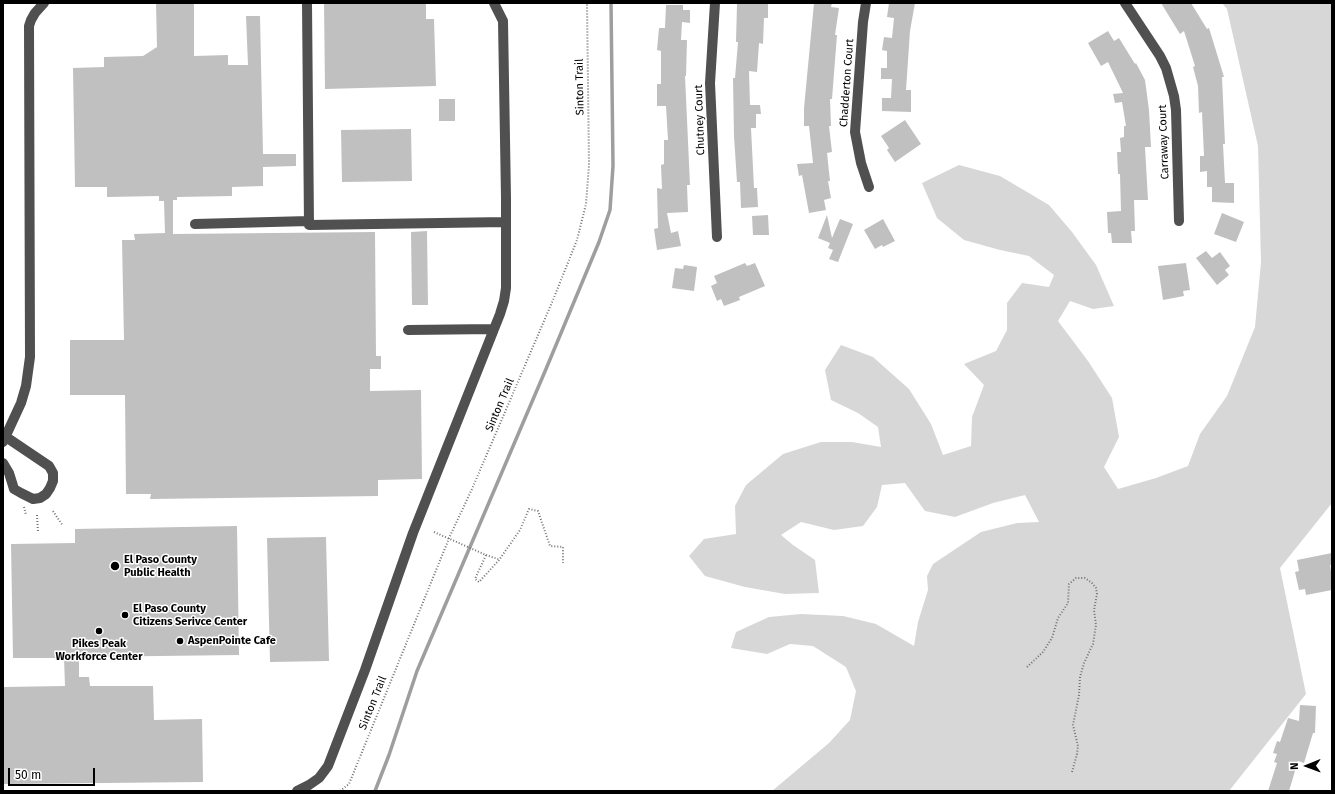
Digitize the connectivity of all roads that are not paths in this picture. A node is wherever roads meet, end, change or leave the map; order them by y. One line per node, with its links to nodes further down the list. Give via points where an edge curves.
1 (44, 3): 15 (street, via 30,20 29,26 30,356 21,403)
2 (307, 3): 8 (street)
3 (494, 3): 10 (street, via 503,22)
4 (715, 3): 12 (street, Chutney Court, via 710,96)
5 (866, 3): 7 (street, Chadderton Court, via 855,132)
6 (1125, 3): 9 (street, Carraway Court, via 1160,56 1174,96)
7 (869, 187)
8 (309, 221): 10 (street, via 309,226); 11 (street)
9 (1179, 221)
10 (506, 222): 13 (street, via 506,288)
11 (195, 224)
12 (717, 237)
13 (494, 329): 14 (street); 17 (street, via 415,529 328,766 318,778)
14 (408, 330)
15 (4, 438): 16 (street, via 49,466 53,473 50,488 40,498 33,499 21,493 14,489)
16 (3, 463)
17 (297, 791)

